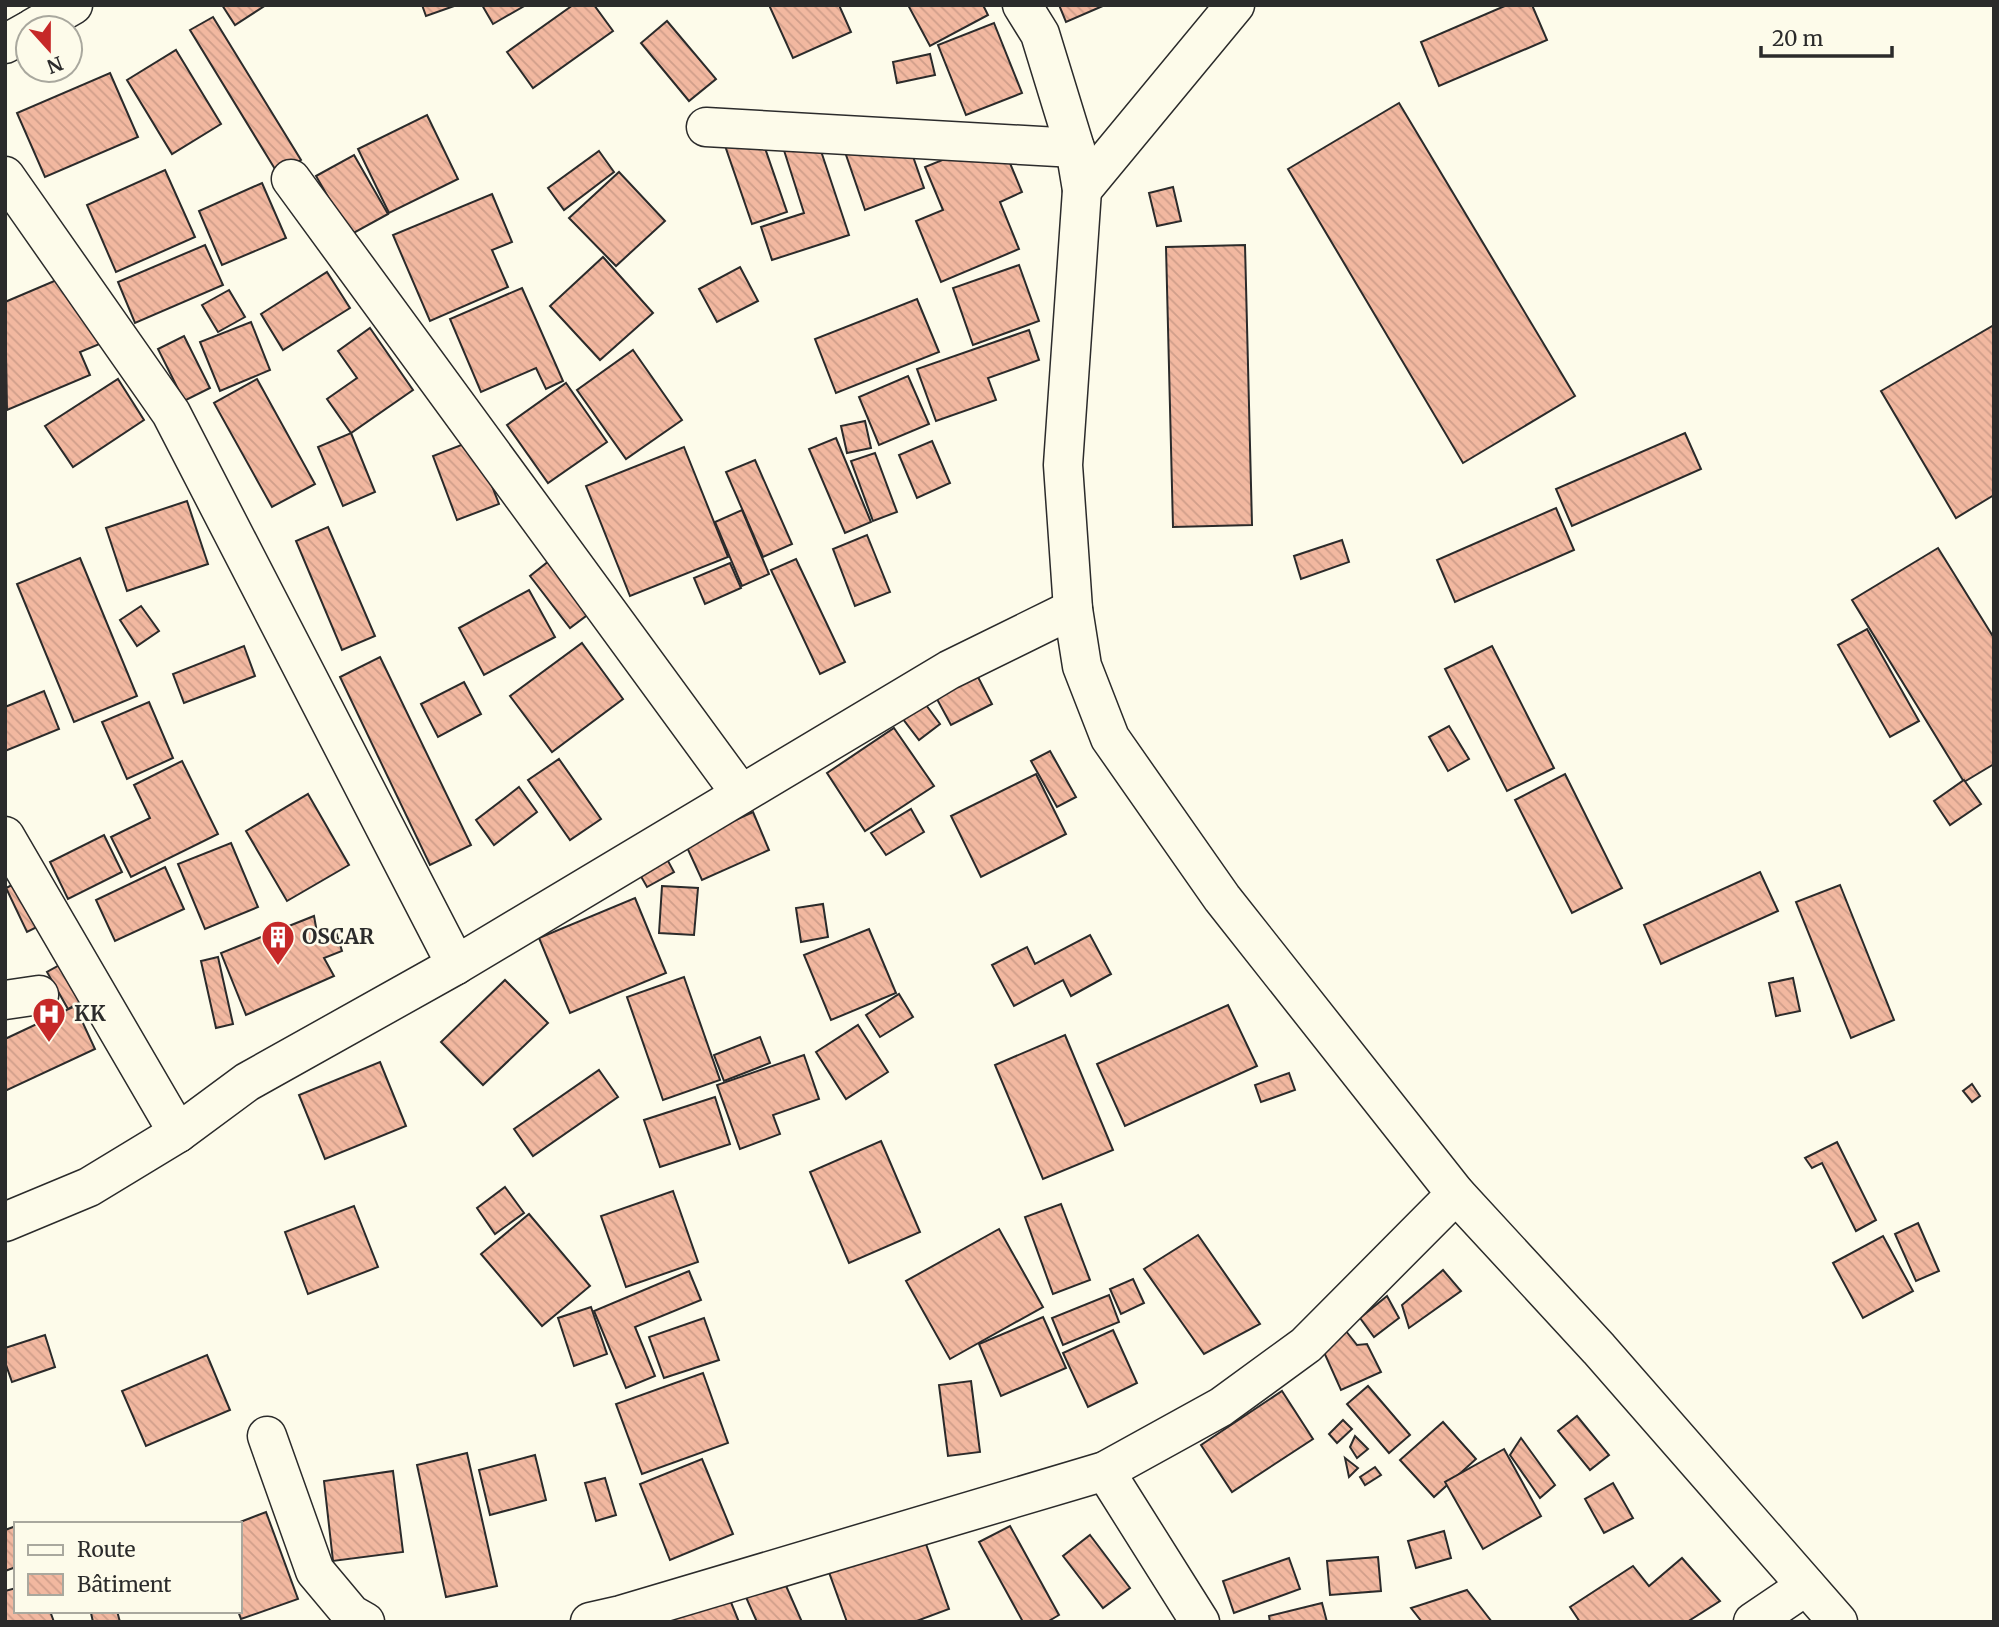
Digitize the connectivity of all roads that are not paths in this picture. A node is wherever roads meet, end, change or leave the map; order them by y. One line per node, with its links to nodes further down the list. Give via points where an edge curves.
1 (1022, 5): 4 (main road, via 1040,34)
2 (1235, 5): 7 (main road)
3 (706, 127): 4 (main road)
4 (1075, 148): 7 (main road)
5 (5, 176): 11 (main road, via 171,413)
6 (290, 179): 9 (main road)
7 (1083, 190): 8 (main road, via 1063,465)
8 (1073, 609): 9 (main road, via 949,670); 13 (main road, via 1082,666 1110,738 1223,898)
9 (741, 794): 11 (main road)
10 (5, 836): 12 (main road)
11 (456, 965): 12 (main road, via 247,1082)
12 (178, 1133): 14 (main road, via 89,1187)
13 (1456, 1195): 16 (main road, via 1306,1345 1221,1407); 17 (main road, via 1599,1349)
14 (5, 1222)
15 (267, 1436): 18 (main road, via 316,1571 351,1614)
16 (1105, 1471): 19 (main road); 20 (main road)
17 (1806, 1586): 21 (main road); 22 (main road)
18 (365, 1622)
19 (590, 1622)
20 (1200, 1622)
21 (1753, 1622)
22 (1838, 1622)

